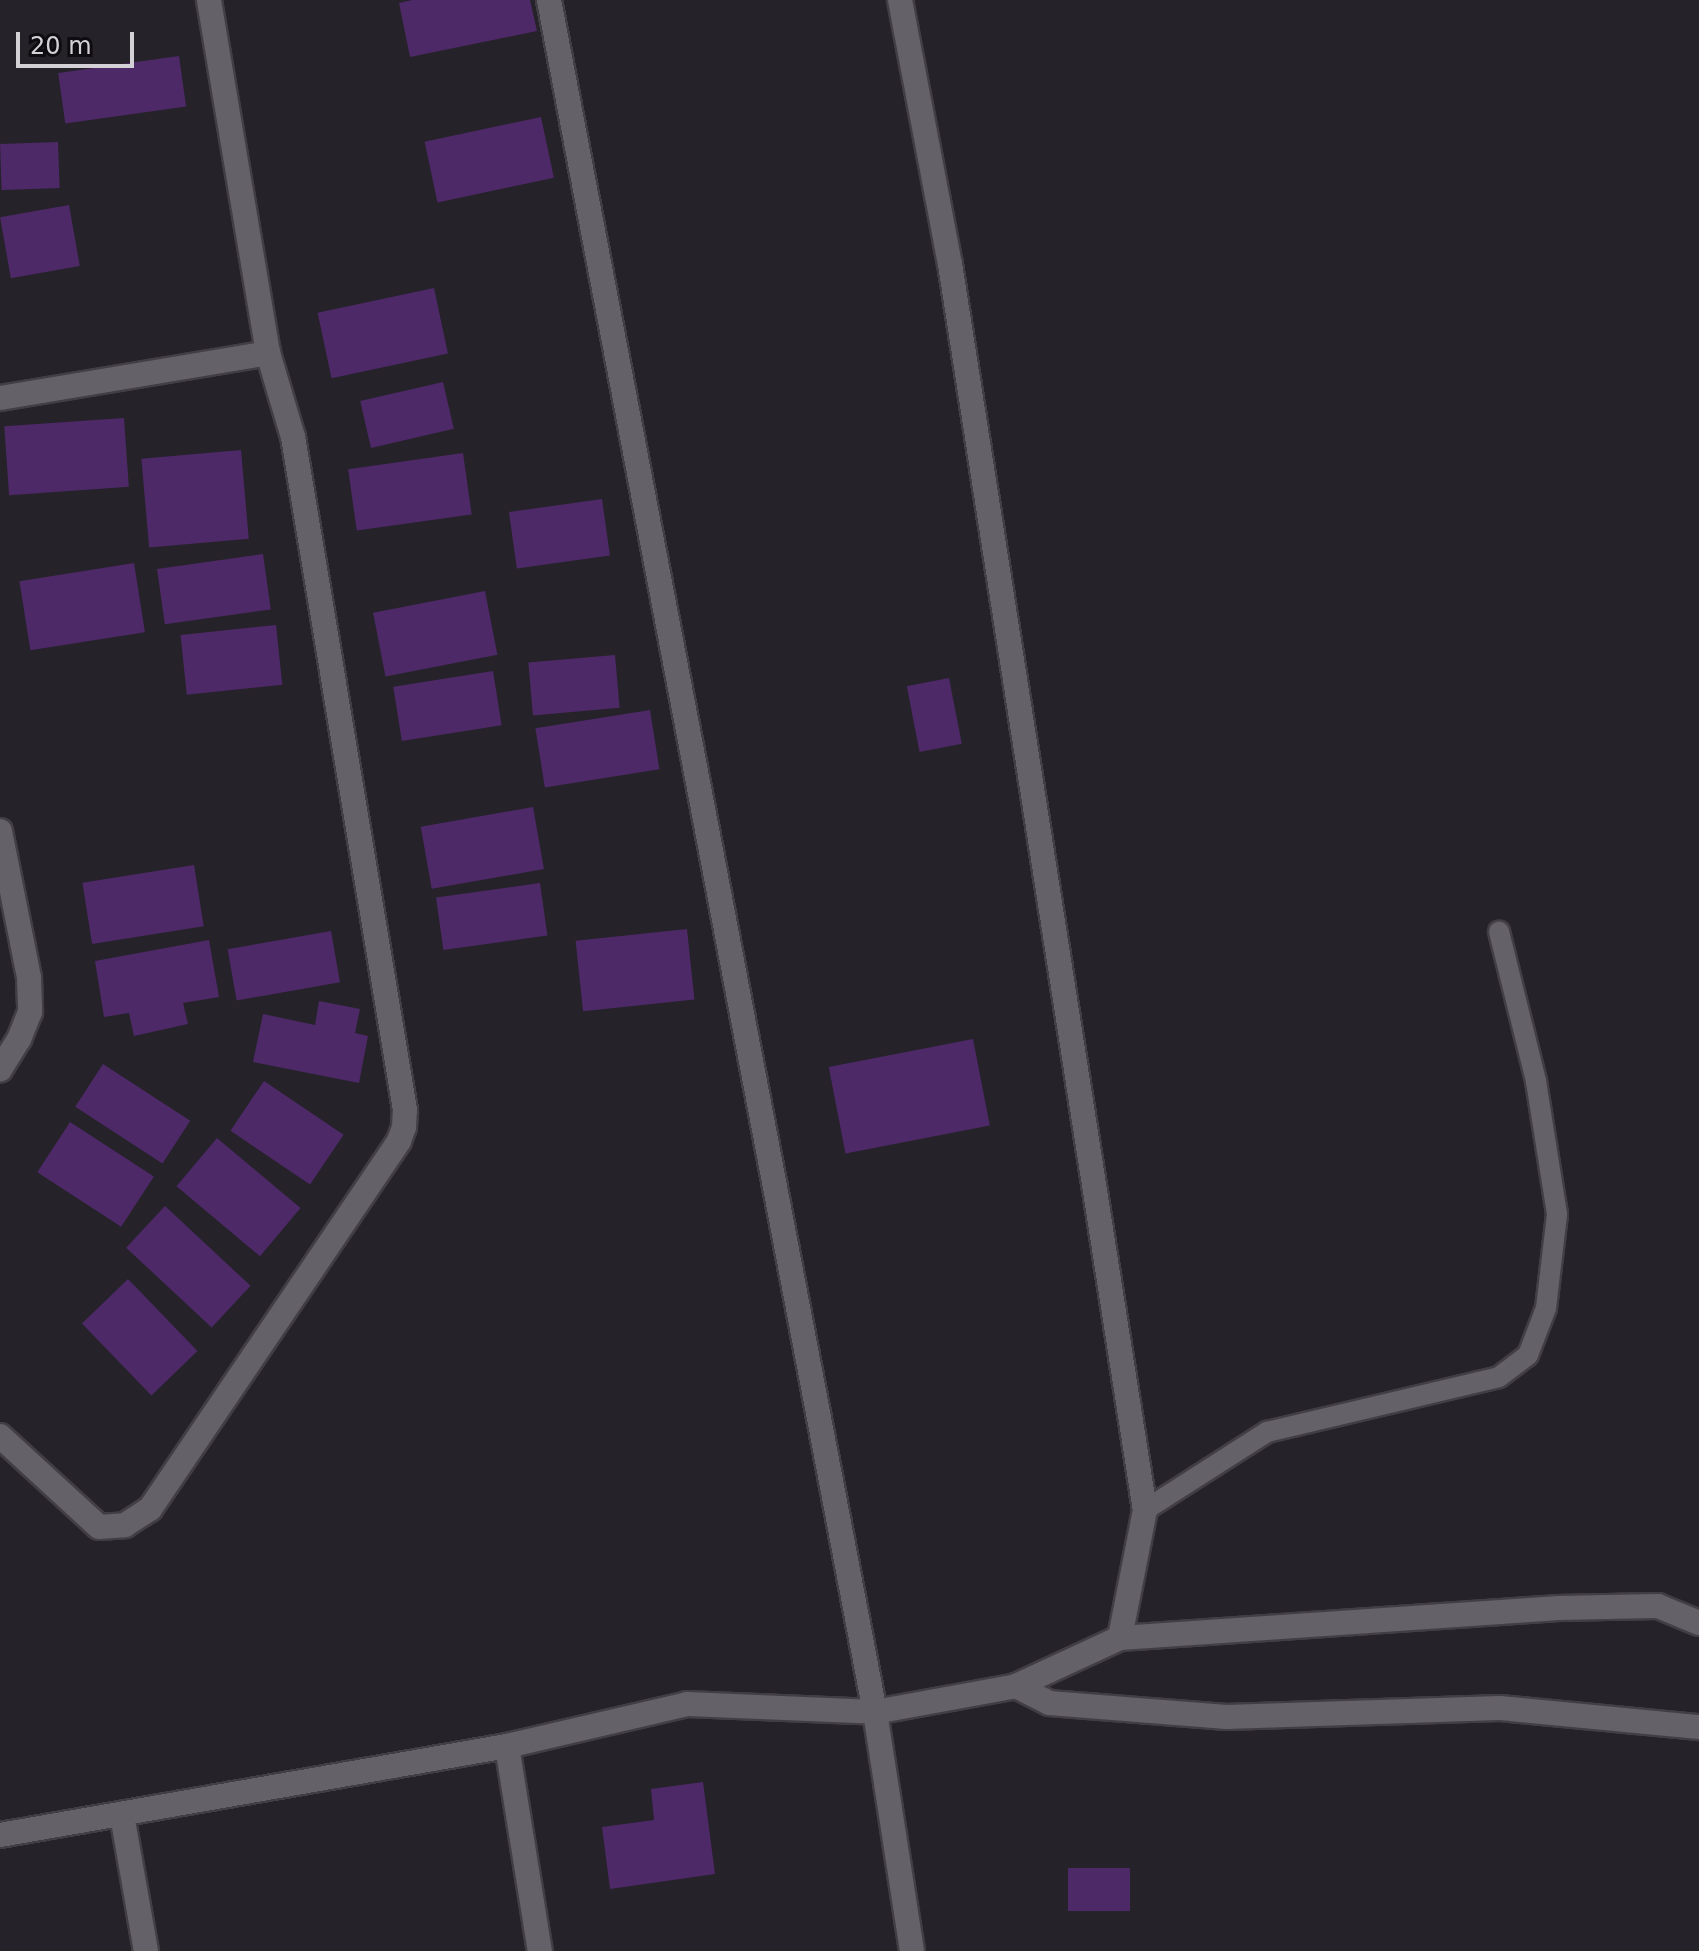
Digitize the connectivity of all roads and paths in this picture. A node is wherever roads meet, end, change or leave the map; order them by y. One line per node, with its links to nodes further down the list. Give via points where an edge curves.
1 (209, 0): 4 (street)
2 (549, 0): 14 (street)
3 (900, 0): 10 (street, via 950,264)
4 (268, 353): 5 (street); 9 (street, via 293,437 404,1127 150,1509 125,1525 99,1527)
5 (0, 398)
6 (0, 831): 8 (street, via 29,978 30,1012)
7 (1499, 931): 10 (lane, via 1536,1081 1557,1214 1546,1308 1528,1355 1499,1377 1267,1432)
8 (0, 1069)
9 (0, 1436)
10 (1145, 1510): 12 (street)
11 (1699, 1623): 12 (street, via 1658,1606 1559,1608)
12 (1120, 1638): 13 (street)
13 (1016, 1686): 14 (street); 15 (street, via 1049,1703 1226,1717 1500,1708)
14 (875, 1712): 16 (street, via 687,1704); 21 (street)
15 (1699, 1727)
16 (507, 1746): 17 (street); 20 (street)
17 (122, 1815): 18 (street); 19 (street)
18 (0, 1835)
19 (146, 1951)
20 (540, 1951)
21 (912, 1951)

